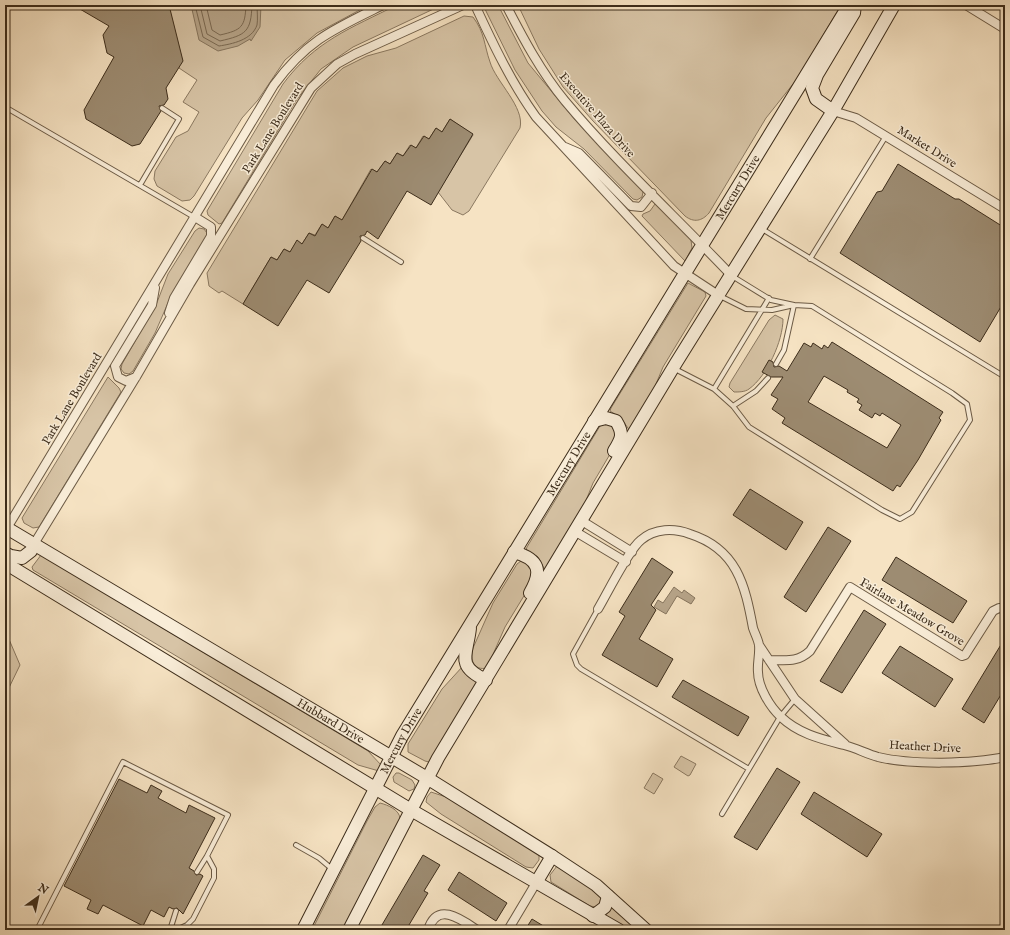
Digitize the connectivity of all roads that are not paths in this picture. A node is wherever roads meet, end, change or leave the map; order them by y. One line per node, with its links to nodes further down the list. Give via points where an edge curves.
1 (383, 5): 18 (street, Park Lane Boulevard, via 319,38 289,65 274,85)
2 (463, 5): 31 (street, Park Lane Boulevard, via 355,54 337,64 311,88)
3 (475, 5): 14 (street, via 521,96)
4 (506, 5): 16 (street, Executive Plaza Drive, via 530,49 564,100)
5 (849, 5): 21 (street, Mercury Drive)
6 (855, 5): 12 (street, via 854,13 812,88 816,99)
7 (894, 5): 12 (street)
8 (966, 5): 9 (street)
9 (1005, 29)
10 (5, 108): 15 (lane)
11 (162, 108): 15 (lane, via 179,119)
12 (833, 111): 13 (street, Market Drive, via 856,118); 19 (street)
13 (886, 136): 17 (street, Market Drive); 22 (lane)
14 (562, 146): 16 (street, via 579,153 632,206 641,207); 24 (street)
15 (140, 185): 18 (lane)
16 (652, 193): 21 (street, Executive Plaza Drive)
17 (1005, 209)
18 (195, 217): 26 (street, Park Lane Boulevard); 31 (street, Park Lane Boulevard, via 211,226 211,236 174,298)
19 (760, 228): 22 (lane); 25 (street)
20 (363, 238): 23 (lane)
21 (702, 245): 24 (street, Mercury Drive); 25 (street, Executive Plaza Drive)
22 (810, 259): 35 (lane)
23 (401, 262)
24 (684, 274): 27 (street); 39 (street, Mercury Drive)
25 (730, 275): 27 (street); 28 (lane)
26 (156, 282): 34 (street, Park Lane Boulevard, via 152,305 115,366 118,376 126,381); 41 (street, Park Lane Boulevard)
27 (718, 295): 30 (lane, via 746,309); 33 (street)
28 (769, 298): 29 (lane); 30 (lane)
29 (794, 305): 30 (lane, via 772,310); 32 (lane, via 784,350); 38 (lane, via 812,306 952,393 967,404 970,420 912,512 900,520 749,427)
30 (763, 309): 37 (lane)
31 (164, 329): 34 (street, Park Lane Boulevard)
32 (776, 364)
33 (673, 368): 37 (lane); 40 (street)
34 (136, 377): 42 (street, Park Lane Boulevard)
35 (1005, 377)
36 (768, 378): 38 (lane, via 756,391)
37 (714, 389): 38 (lane)
38 (734, 406)
39 (594, 421): 40 (street, via 606,418 616,421 622,439 597,481); 43 (street, Mercury Drive)
40 (582, 521): 44 (street); 46 (street); 53 (street)
41 (6, 528): 42 (street, Hubbard Drive)
42 (34, 544): 45 (street, via 31,551 22,558); 58 (street, Hubbard Drive)
43 (514, 552): 50 (street, Mercury Drive); 53 (street, via 533,560 538,570 537,582 508,630)
44 (632, 552): 46 (street, Heather Drive); 51 (street, Heather Drive, via 640,540 654,532 666,530 692,534 722,552 742,581)
45 (5, 553)
46 (626, 562): 48 (street, Heather Drive)
47 (5, 563): 62 (street)
48 (598, 609): 60 (lane, via 573,654 577,665)
49 (1005, 609): 52 (street, Fairlane Meadow Grove, via 993,611 962,656 850,588 803,658)
50 (470, 624): 54 (street, via 466,666 472,674); 58 (street, Mercury Drive)
51 (759, 645): 52 (street, Heather Drive); 56 (street, Heather Drive, via 758,674 764,692)
52 (769, 660): 55 (street, Heather Drive)
53 (495, 665): 54 (street)
54 (486, 680): 61 (street)
55 (796, 699): 56 (lane); 57 (street, Heather Drive)
56 (780, 717): 57 (street, Heather Drive, via 810,736); 60 (lane)
57 (845, 745): 59 (street, Heather Drive, via 879,757 912,761 972,761)
58 (391, 757): 61 (street, Hubbard Drive); 62 (street, Mercury Drive)
59 (1005, 757)
60 (749, 769): 64 (lane)
61 (427, 778): 63 (street); 67 (street, Hubbard Drive)
62 (376, 789): 63 (street); 68 (street, Mercury Drive)
63 (411, 810): 70 (street); 78 (street)
64 (722, 814)
65 (296, 845): 68 (lane, via 319,858)
66 (207, 856): 69 (lane); 74 (lane, via 228,815 124,762); 76 (lane, via 214,869 214,878 193,919)
67 (552, 856): 70 (street); 71 (street, Hubbard Drive, via 583,875)
68 (334, 871): 77 (street, Mercury Drive)
69 (197, 872)
70 (536, 883): 73 (street); 81 (street)
71 (608, 896): 73 (street, via 605,908); 83 (street, Hubbard Drive)
72 (176, 911): 75 (lane)
73 (593, 916): 82 (street)
74 (37, 930)
75 (170, 930)
76 (176, 930)
77 (303, 930)
78 (349, 930)
79 (428, 930): 80 (street, via 433,919 444,914 451,915)
80 (477, 930)
81 (508, 930)
82 (619, 930)
83 (646, 930)

